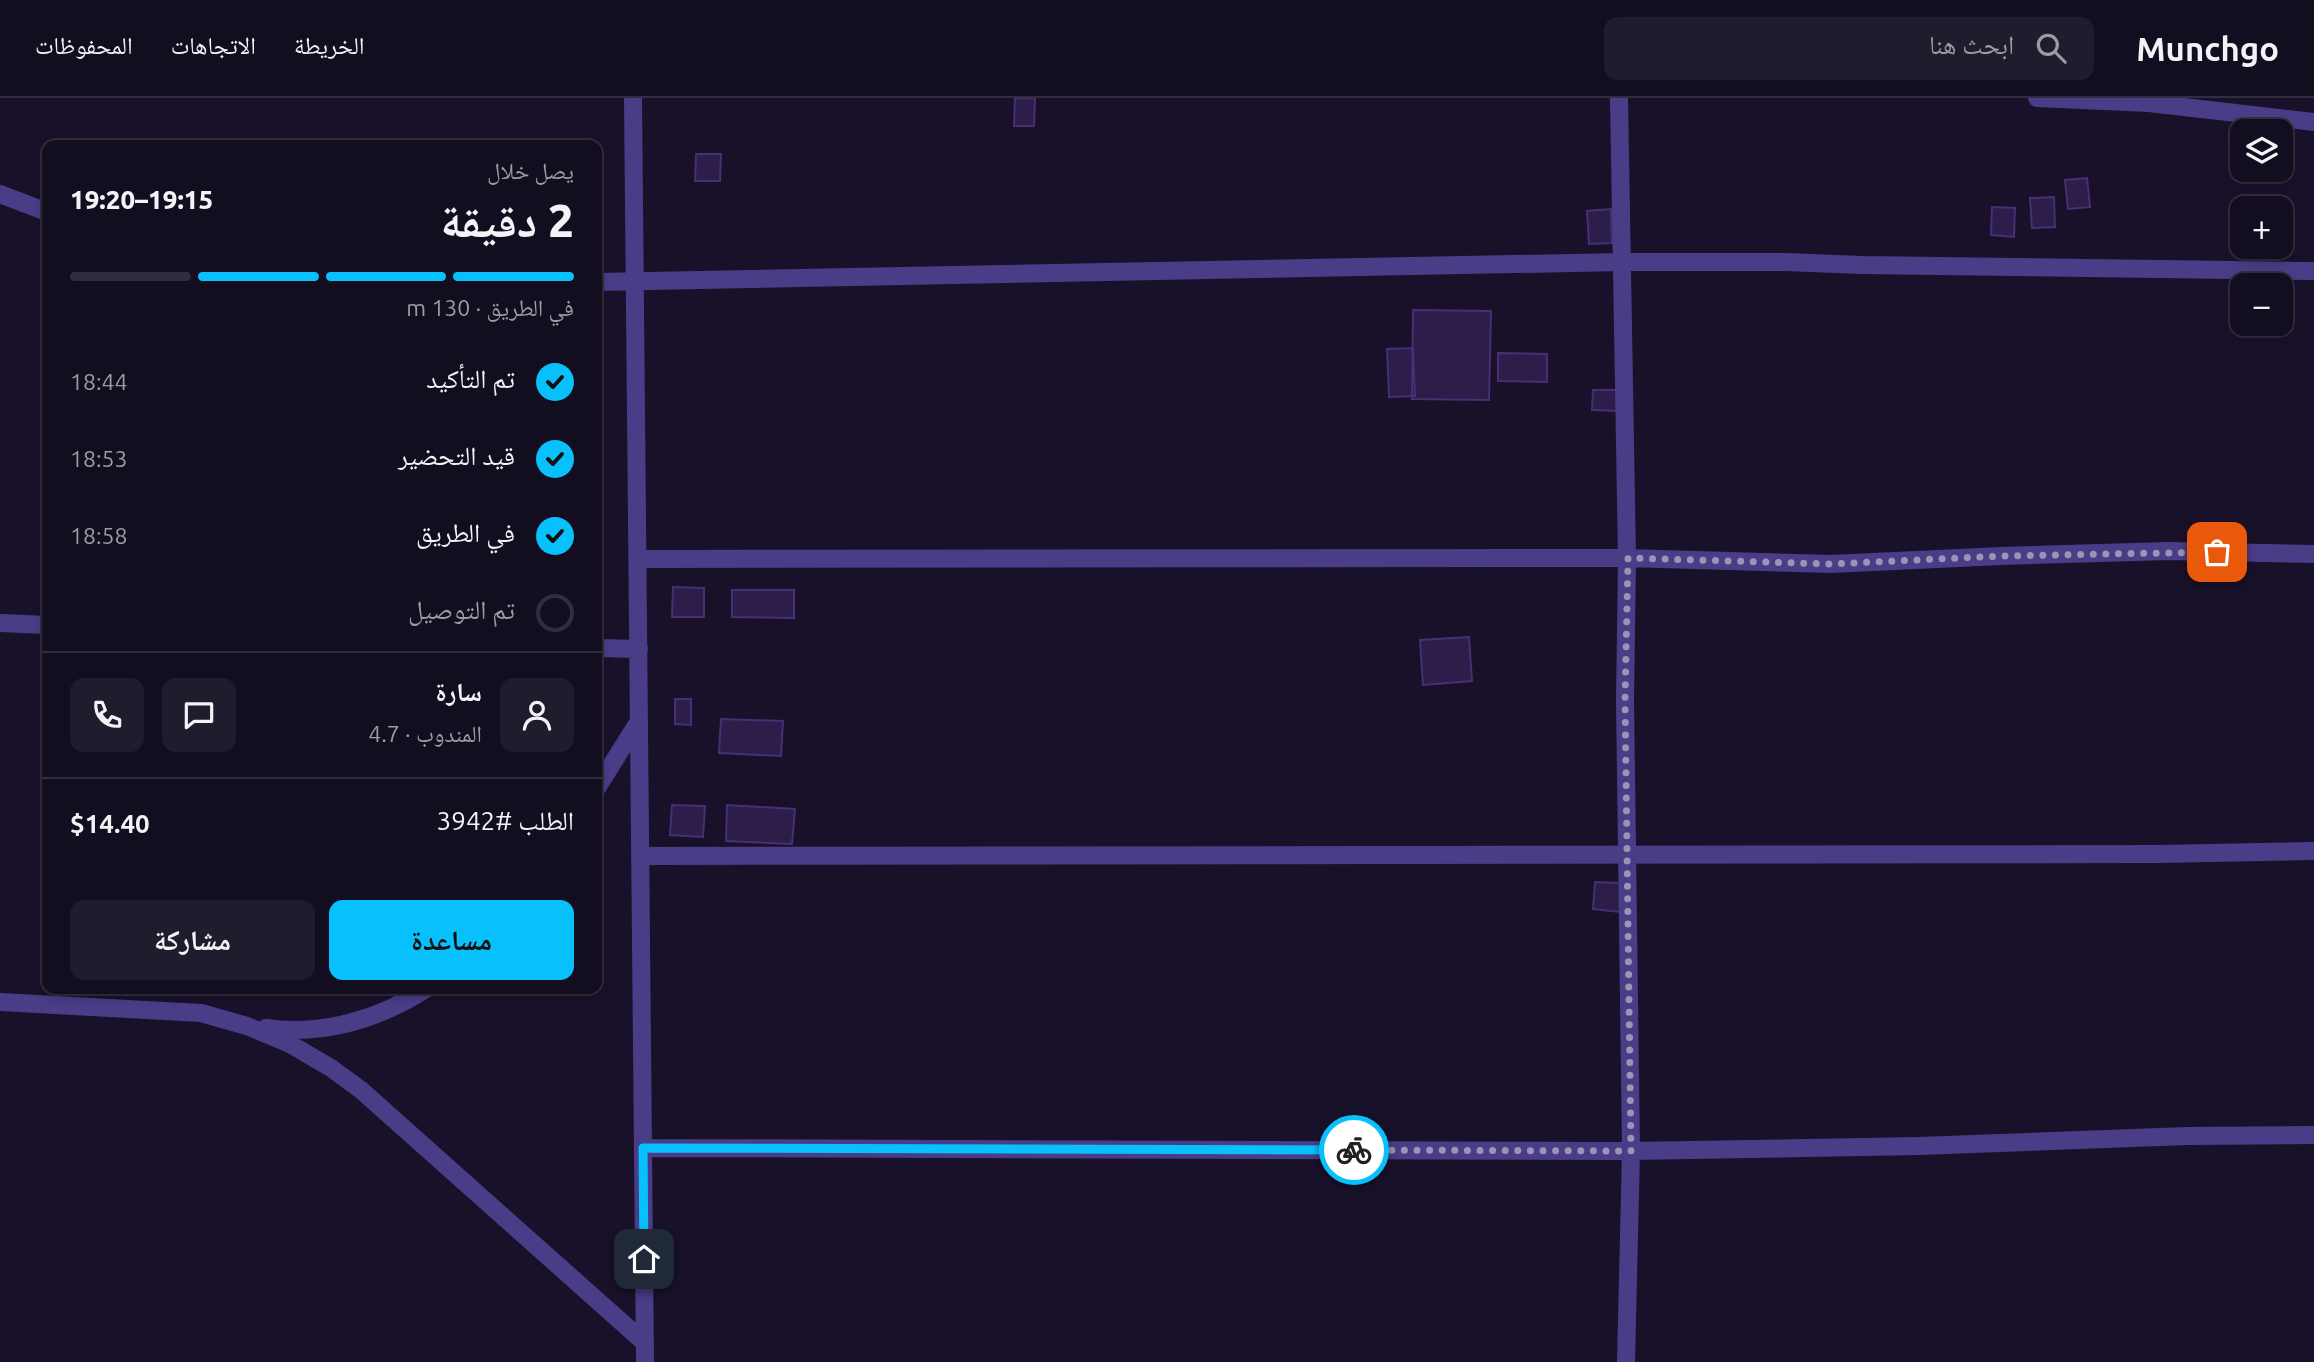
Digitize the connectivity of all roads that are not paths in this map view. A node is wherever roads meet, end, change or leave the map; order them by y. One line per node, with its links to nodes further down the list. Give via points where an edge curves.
1 (633, 98): 9 (street)
2 (1619, 98): 7 (street)
3 (2037, 98): 4 (street, via 2149,103)
4 (2314, 122)
5 (0, 194): 6 (street)
6 (42, 210)
7 (1622, 262): 8 (street); 9 (street); 12 (street)
8 (2314, 271)
9 (635, 281): 10 (street); 13 (street)
10 (602, 282)
11 (2314, 554): 12 (street, via 2168,551 1831,564)
12 (1628, 558): 13 (street); 21 (street)
13 (638, 559): 17 (street)
14 (0, 624): 15 (street)
15 (42, 625)
16 (602, 648): 17 (street)
17 (639, 649): 18 (street)
18 (639, 721): 19 (street); 22 (street)
19 (602, 780)
20 (2314, 851): 21 (street)
21 (1627, 853): 22 (street); 28 (street)
22 (641, 856): 27 (street)
23 (418, 994): 25 (street, via 376,1016 344,1025 312,1030)
24 (0, 1002): 25 (street, via 201,1013)
25 (247, 1026): 29 (street, via 290,1044 361,1090)
26 (2314, 1135): 28 (street)
27 (643, 1148): 28 (street); 29 (street)
28 (1631, 1151): 31 (street)
29 (645, 1343): 30 (street)
30 (645, 1362)
31 (1626, 1362)

